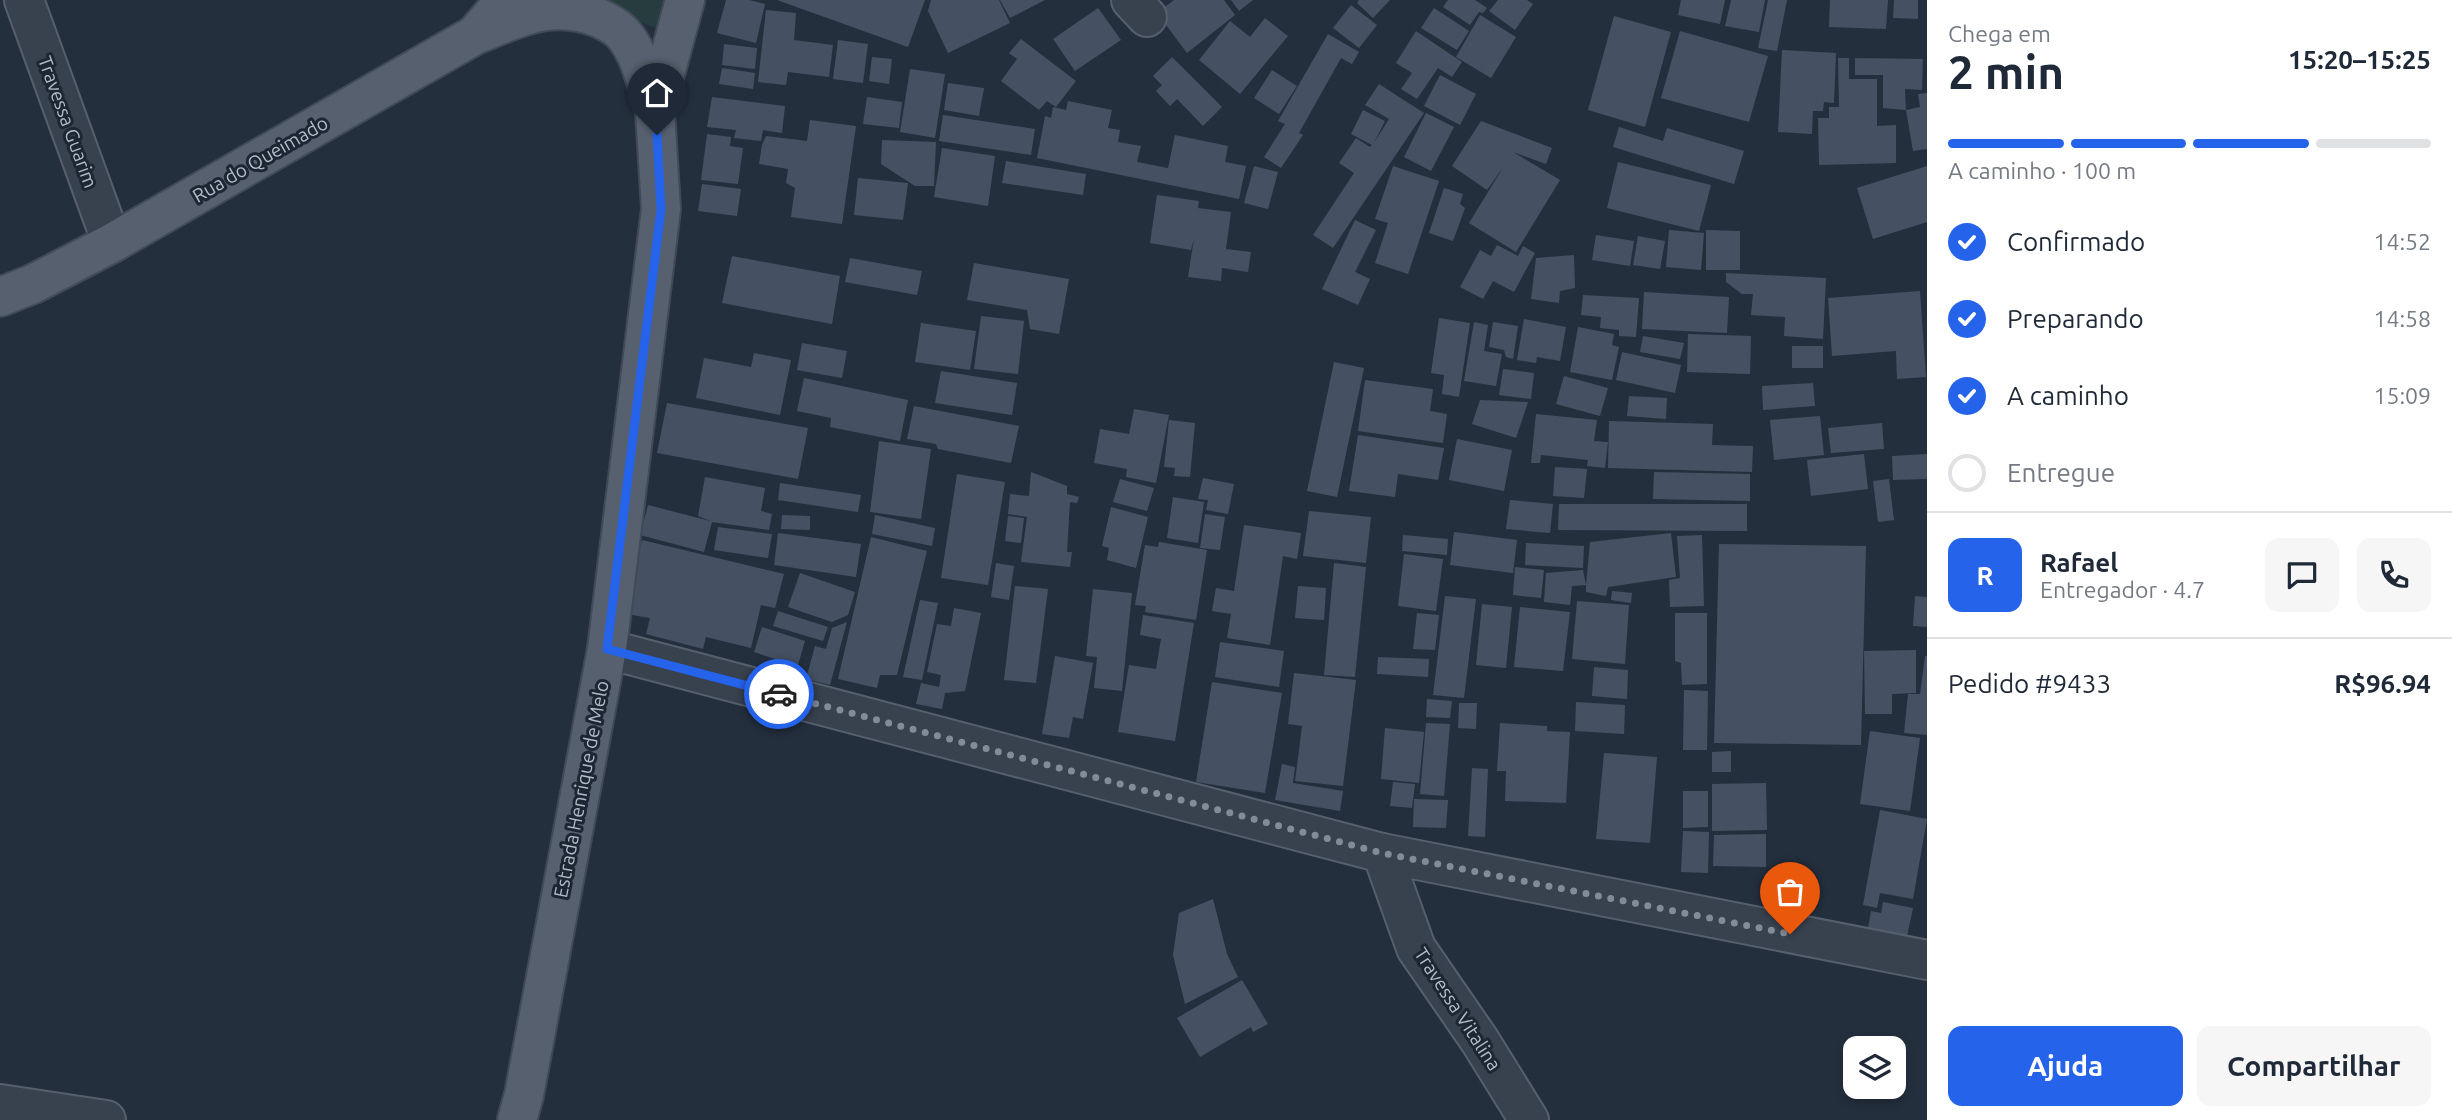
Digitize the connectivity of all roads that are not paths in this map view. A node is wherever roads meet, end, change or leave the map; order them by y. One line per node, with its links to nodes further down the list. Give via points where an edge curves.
1 (24, 0): 6 (street, Travessa Guarim)
2 (505, 0): 4 (main road, Rua do Queimado)
3 (685, 0): 5 (main road, Estrada Henrique de Melo)
4 (475, 35): 5 (main road, via 527,14 581,10 624,35 637,57); 6 (main road, Rua do Queimado)
5 (655, 111): 8 (main road, Estrada Henrique de Melo, via 661,209)
6 (112, 243): 7 (main road, Rua do Queimado)
7 (0, 297)
8 (607, 649): 9 (street); 13 (main road, Estrada Henrique de Melo)
9 (1382, 853): 10 (street); 14 (street, Travessa Vitalina, via 1416,948)
10 (1927, 961)
11 (0, 1104): 12 (street)
12 (106, 1120)
13 (517, 1120)
14 (1529, 1120)

